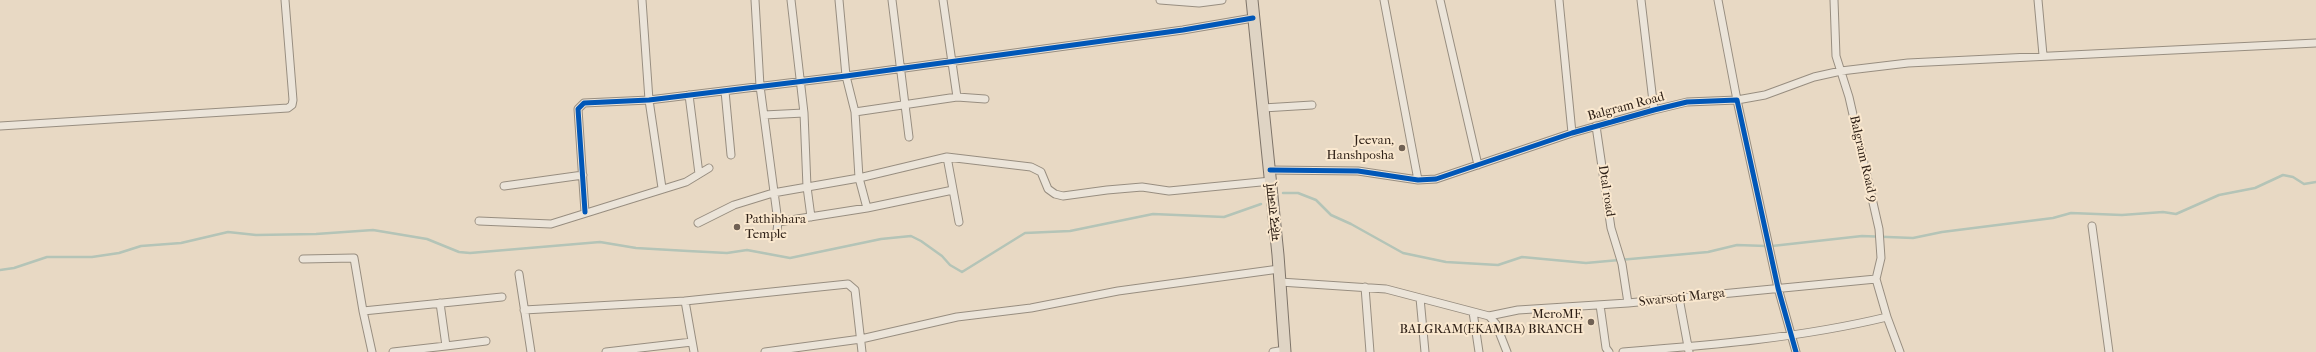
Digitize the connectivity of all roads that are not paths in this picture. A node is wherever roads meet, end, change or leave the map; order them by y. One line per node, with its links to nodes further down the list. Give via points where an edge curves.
1 (285, 0): 40 (street, via 293,100 288,108)
2 (642, 0): 31 (street)
3 (755, 0): 26 (street)
4 (791, 0): 25 (street)
5 (839, 0): 24 (street)
6 (892, 0): 22 (street)
7 (943, 0): 21 (street)
8 (1160, 0): 9 (street, via 1198,3)
9 (1222, 0)
10 (1252, 0): 18 (highway, महेन्द्र राज्मार्ग्)
11 (1384, 0): 52 (street)
12 (1442, 0): 46 (street)
13 (1559, 0): 42 (street)
14 (1641, 0): 36 (street)
15 (1718, 0): 32 (street)
16 (1834, 0): 23 (street, Balgram Road 9, via 1836,56)
17 (2038, 0): 20 (street)
18 (1253, 18): 21 (street, via 1183,30); 35 (highway, महेन्द्र राज्मार्ग्)
19 (2316, 43): 20 (street, Balgram Road)
20 (2044, 56): 23 (street, Balgram Road, via 1908,63)
21 (950, 61): 22 (street); 29 (street)
22 (899, 69): 24 (street); 34 (street)
23 (1841, 71): 32 (street, Balgram Road, via 1814,77 1765,95); 70 (street, Balgram Road 9, via 1879,229 1880,266)
24 (846, 76): 25 (street); 37 (street)
25 (799, 80): 26 (street); 38 (street)
26 (760, 86): 27 (street); 39 (street)
27 (725, 91): 28 (street); 44 (street)
28 (689, 95): 31 (street); 48 (street)
29 (957, 98): 30 (street); 34 (street)
30 (985, 99)
31 (649, 100): 49 (street, via 584,103 579,106); 55 (street)
32 (1738, 100): 36 (street, Balgram Road, via 1687,102); 73 (street)
33 (1312, 105): 35 (street)
34 (904, 106): 37 (street); 43 (street)
35 (1263, 108): 50 (highway, महेन्द्र राज्मार्ग्)
36 (1654, 110): 41 (street, Balgram Road)
37 (855, 112): 51 (street)
38 (804, 113): 39 (street); 54 (street)
39 (764, 115): 57 (street)
40 (0, 126)
41 (1596, 126): 42 (street, Balgram Road); 79 (street, Dtal road, via 1612,228 1622,263)
42 (1572, 133): 46 (street, Balgram Road)
43 (909, 137)
44 (731, 155)
45 (947, 158): 50 (street, Balgram Road, via 1031,166 1041,172 1048,189 1063,196 1142,187 1169,191); 51 (street, Balgram Road); 56 (street)
46 (1478, 165): 52 (street, Balgram Road, via 1436,179)
47 (709, 168): 48 (street)
48 (699, 174): 55 (street, via 686,182)
49 (583, 175): 53 (street); 59 (street)
50 (1270, 176): 52 (street, Balgram Road, via 1358,171); 68 (highway, महेन्द्र राज्मार्ग्)
51 (859, 178): 54 (street, Balgram Road); 58 (street)
52 (1418, 180)
53 (504, 186)
54 (807, 187): 57 (street, Balgram Road); 60 (street)
55 (662, 188): 59 (street)
56 (953, 190): 58 (street); 63 (street)
57 (773, 193): 62 (street); 64 (street, Balgram Road, via 734,205)
58 (866, 208): 60 (street)
59 (585, 212): 61 (street, via 551,224)
60 (811, 218): 62 (street)
61 (479, 221)
62 (778, 222): 66 (street)
63 (959, 222)
64 (698, 223)
65 (2092, 226): 109 (street)
66 (777, 231)
67 (303, 259): 82 (street, via 354,258)
68 (1279, 269): 71 (highway, महेन्द्र राज्मार्ग्); 87 (street, via 1152,286 1031,308 957,317)
69 (519, 274): 81 (street)
70 (1876, 279): 73 (street, Swarsoti Marga); 85 (street, Balgram Road 9)
71 (1280, 282): 72 (street); 92 (highway, महेन्द्र राज्मार्ग्)
72 (1365, 286): 75 (street); 101 (street)
73 (1778, 288): 76 (street, Swarsoti Marga); 86 (street)
74 (502, 297): 78 (street)
75 (1420, 298): 83 (street); 102 (street)
76 (1680, 298): 79 (street, Swarsoti Marga); 91 (street)
77 (685, 300): 81 (street); 87 (street, via 848,284 855,290); 89 (street)
78 (440, 303): 82 (street); 90 (street)
79 (1628, 303): 80 (street, Swarsoti Marga)
80 (1600, 305): 84 (street, Swarsoti Marga, via 1518,310); 105 (street, via 1606,348)
81 (524, 310): 95 (street)
82 (363, 311): 93 (street)
83 (1473, 312): 84 (street); 103 (street)
84 (1489, 316): 104 (street, via 1496,324)
85 (1887, 317): 86 (street, via 1835,330); 108 (street, Balgram Road 9)
86 (1793, 336): 91 (street); 107 (street)
87 (861, 339): 98 (street); 99 (street)
88 (486, 341): 90 (street)
89 (692, 342): 96 (street); 97 (street)
90 (446, 346): 94 (street)
91 (1688, 349): 106 (street)
92 (1285, 351): 100 (street)
93 (372, 352)
94 (392, 352)
95 (531, 352)
96 (606, 352)
97 (694, 352)
98 (765, 352)
99 (862, 352)
100 (1274, 352)
101 (1370, 352)
102 (1425, 352)
103 (1479, 352)
104 (1507, 352)
105 (1609, 352)
106 (1623, 352)
107 (1796, 352)
108 (1900, 352)
109 (2109, 352)

